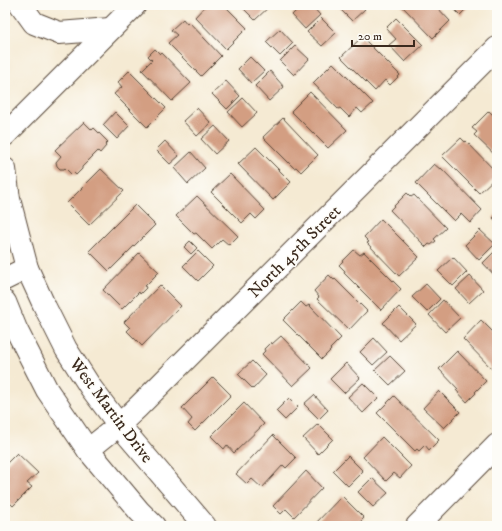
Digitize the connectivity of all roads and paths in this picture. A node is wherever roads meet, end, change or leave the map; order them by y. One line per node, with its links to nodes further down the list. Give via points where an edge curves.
1 (21, 5): 3 (main road, via 34,23 59,33)
2 (135, 5): 3 (main road)
3 (110, 29): 5 (main road)
4 (497, 48): 10 (main road, North 45th Street)
5 (5, 135)
6 (5, 169): 7 (main road, West Martin Drive, via 9,199)
7 (27, 268): 8 (main road); 10 (main road, West Martin Drive, via 66,349)
8 (5, 279)
9 (5, 302): 12 (main road, via 47,390)
10 (119, 425): 12 (main road, North 45th Street); 14 (main road, West Martin Drive)
11 (497, 445): 15 (main road)
12 (88, 450): 13 (main road)
13 (154, 526)
14 (204, 526)
15 (417, 526)

